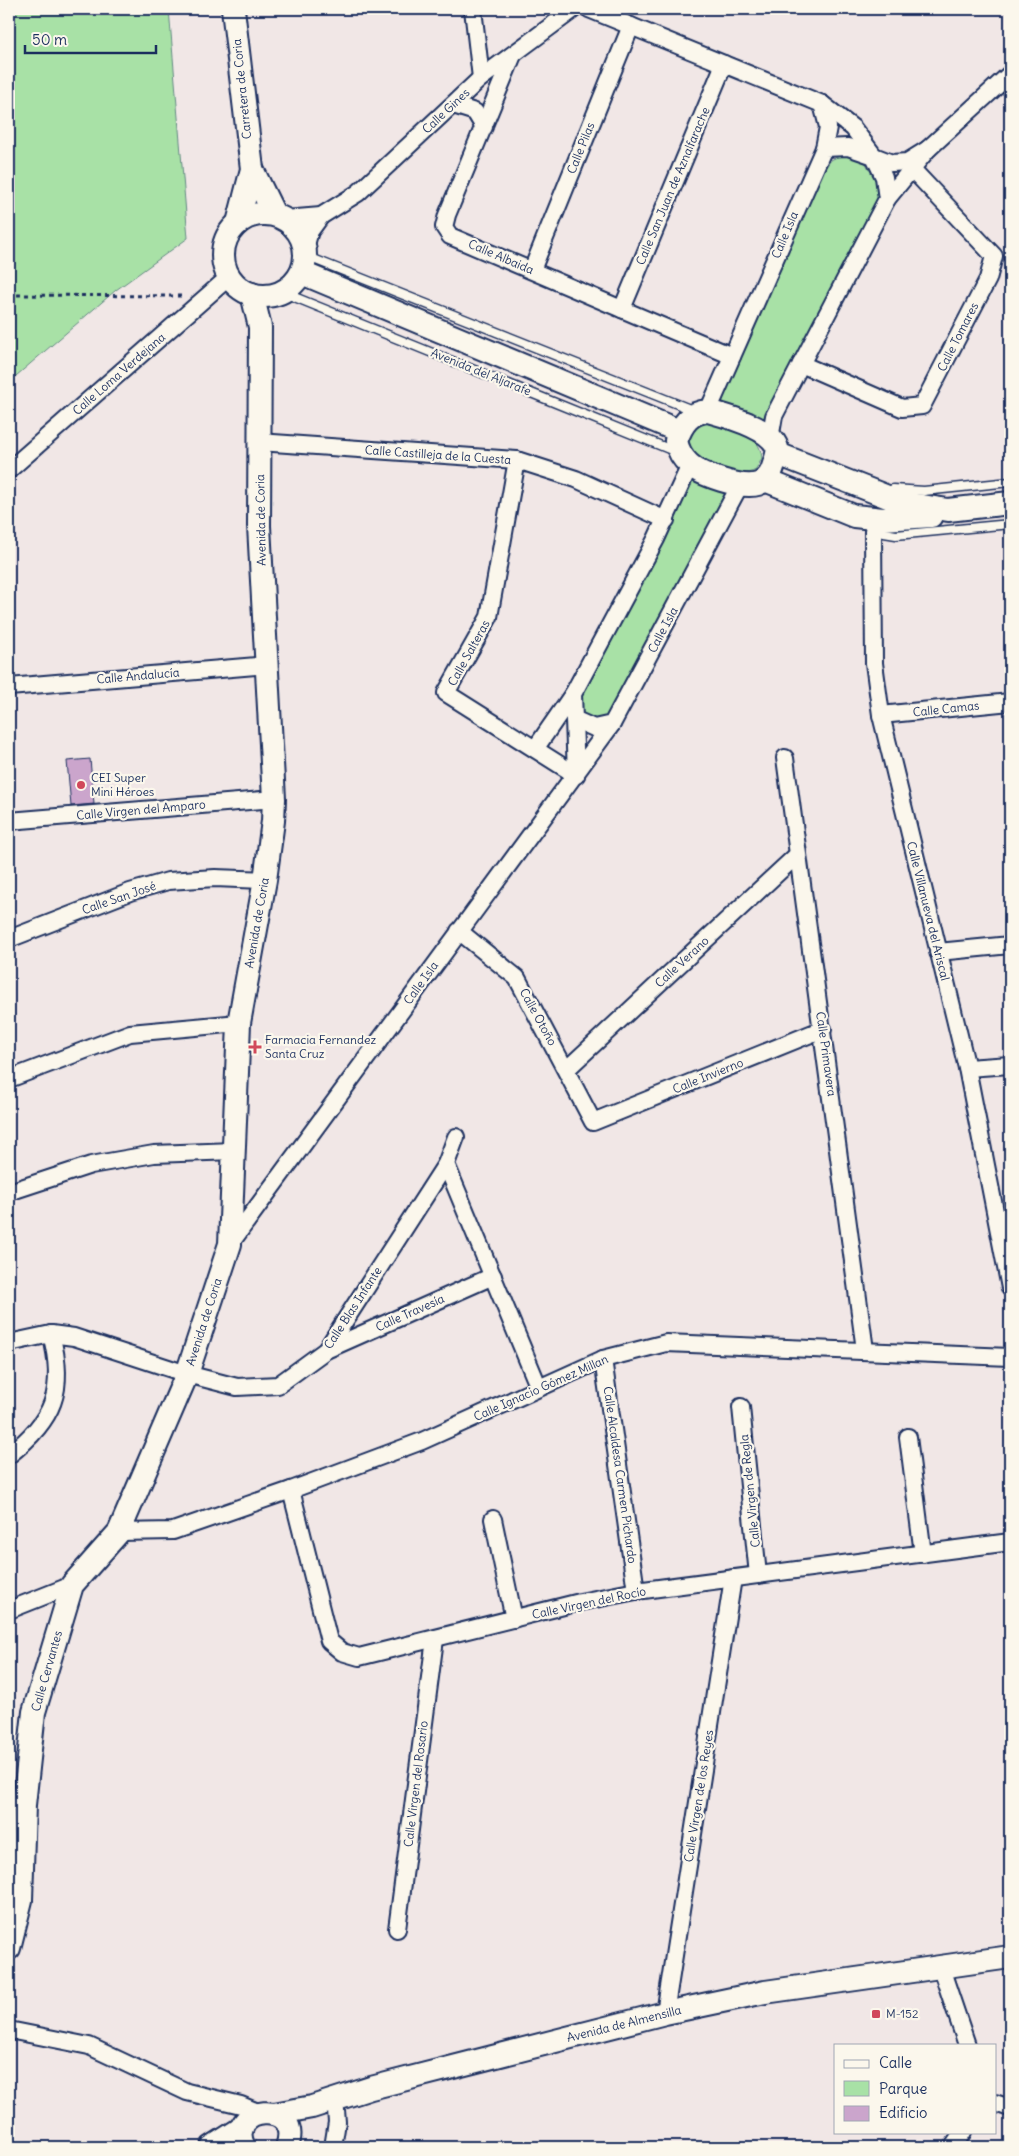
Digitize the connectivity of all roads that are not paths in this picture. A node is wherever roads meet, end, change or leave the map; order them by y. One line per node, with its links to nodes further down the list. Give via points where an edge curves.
1 (233, 9): 16 (main road, Carretera de Coria)
2 (473, 9): 8 (street)
3 (574, 9): 6 (street, Calle Gines)
4 (589, 9): 5 (street)
5 (631, 26): 7 (street); 23 (street, Calle Pilas)
6 (513, 55): 8 (street, Calle Gines); 12 (street, Calle Albaida)
7 (724, 64): 11 (street); 27 (street, Calle San Juan de Aznalfarache)
8 (481, 78): 10 (street, Calle Gines)
9 (1008, 80): 14 (street)
10 (452, 104): 12 (street, via 475,112); 19 (street, Calle Gines, via 358,193)
11 (822, 104): 13 (street, Calle Isla, via 828,127); 15 (street, via 853,128)
12 (484, 127): 23 (street, Calle Albaida, via 444,227 450,236)
13 (824, 148): 15 (street, via 848,147); 28 (street, Calle Isla)
14 (928, 149): 15 (street, via 907,162 892,163); 17 (street)
15 (874, 156): 18 (street, via 884,177)
16 (252, 169): 20 (main road, Carretera de Coria); 21 (main road, Carretera de Coria)
17 (912, 169): 18 (street); 29 (street, Calle Tomares, via 994,256 988,279 922,406 902,408)
18 (887, 199): 29 (street)
19 (321, 216): 20 (street); 22 (street, via 310,231)
20 (279, 217): 21 (main road, via 262,214); 22 (main road, via 294,226 302,237)
21 (238, 222): 24 (main road, via 225,242 223,254)
22 (304, 259): 25 (main road, via 294,284); 30 (lane, Avenida del Aljarafe); 33 (main road, Avenida del Aljarafe)
23 (532, 270): 27 (street, Calle Albaida)
24 (229, 277): 26 (main road); 35 (street, Calle Loma Verdejana)
25 (282, 292): 26 (main road, via 262,296); 33 (lane, Avenida del Aljarafe)
26 (252, 294): 31 (main road, Avenida de Coria, via 260,327)
27 (622, 309): 28 (street, Calle Albaida)
28 (732, 356): 30 (street, Calle Isla)
29 (801, 364): 32 (street, via 774,416)
30 (702, 411): 32 (main road, Avenida del Aljarafe, via 742,420); 33 (main road, via 686,421)
31 (260, 442): 34 (street, Calle Castilleja de la Cuesta); 44 (main road, Avenida de Coria, via 259,526)
32 (775, 446): 36 (lane, Avenida del Aljarafe, via 884,487 903,491); 37 (main road, via 772,469); 39 (main road, Avenida del Aljarafe, via 890,500)
33 (683, 450): 37 (main road, Avenida del Aljarafe, via 712,477); 40 (street)
34 (517, 460): 40 (street, Calle Castilleja de la Cuesta, via 576,480); 51 (street, Calle Salteras, via 489,617 446,693)
35 (9, 470)
36 (1010, 482)
37 (754, 483): 39 (main road, Avenida del Aljarafe, via 854,516 908,519); 42 (lane, Avenida del Aljarafe); 50 (street, Calle Isla)
38 (1010, 504): 39 (main road, Avenida del Aljarafe)
39 (948, 510)
40 (666, 520): 46 (street)
41 (1010, 524): 43 (lane, via 896,535)
42 (856, 525)
43 (869, 530): 48 (street, Calle Villanueva del Ariscal, via 874,663)
44 (267, 665): 45 (street, Calle Andalucía); 54 (main road, Avenida de Coria)
45 (9, 687)
46 (572, 694): 49 (street); 51 (street)
47 (1010, 702): 48 (street, Calle Camas)
48 (881, 715): 61 (street, Calle Villanueva del Ariscal)
49 (574, 720): 50 (street, via 594,728); 53 (street)
50 (612, 724): 53 (street, Calle Isla)
51 (535, 749): 53 (street, Calle Salteras)
52 (785, 758): 56 (street, Calle Primavera)
53 (576, 775): 58 (street, Calle Isla)
54 (274, 799): 55 (street, Calle Virgen del Amparo); 57 (main road, Avenida de Coria)
55 (9, 821)
56 (797, 855): 63 (street, Calle Primavera); 66 (street, Calle Verano)
57 (264, 880): 59 (street, Calle San José, via 215,878 168,881 130,892); 62 (main road, Avenida de Coria)
58 (459, 931): 66 (street, Calle Otoño, via 517,978); 73 (street, Calle Isla)
59 (9, 940)
60 (1010, 944): 61 (street)
61 (938, 952): 65 (street, Calle Villanueva del Ariscal)
62 (238, 1023): 67 (street, via 130,1033); 70 (main road, Avenida de Coria)
63 (823, 1029): 68 (street, Calle Invierno); 79 (street, Calle Primavera)
64 (1010, 1065): 65 (street)
65 (967, 1068): 75 (street, Calle Villanueva del Ariscal)
66 (567, 1069): 68 (street, Calle Otoño)
67 (9, 1079)
68 (593, 1122)
69 (456, 1137): 71 (street, Calle Blas Infante)
70 (234, 1151): 72 (street, via 154,1154 91,1165); 73 (main road, Avenida de Coria)
71 (446, 1164): 74 (street); 78 (street, Calle Blas Infante)
72 (9, 1192)
73 (230, 1244): 82 (main road, Avenida de Coria)
74 (493, 1276): 78 (street, Calle Travesía); 83 (street)
75 (1010, 1288)
76 (51, 1334): 77 (street); 82 (street, Calle Blas Infante, via 74,1337); 86 (street, via 58,1359 58,1382 53,1401 42,1425)
77 (9, 1343)
78 (326, 1350): 82 (street, Calle Blas Infante, via 278,1385 236,1387)
79 (865, 1350): 80 (street, Calle Ignacio Gómez Millan); 81 (street, Calle Ignacio Gómez Millan, via 666,1343)
80 (1010, 1357)
81 (603, 1359): 83 (street, Calle Ignacio Gómez Millan); 95 (street, Calle Alcaldesa Carmen Pichardo)
82 (187, 1374): 89 (main road, Avenida de Coria)
83 (539, 1388): 87 (street, Calle Ignacio Gómez Millan, via 422,1440)
84 (741, 1407): 92 (street, Calle Virgen de Regla)
85 (908, 1437): 91 (street)
86 (9, 1455)
87 (291, 1490): 89 (street, Calle Ignacio Gómez Millan, via 173,1531); 98 (street, Calle Virgen del Rocío, via 329,1641 342,1652 359,1657)
88 (493, 1519): 97 (street)
89 (120, 1532): 94 (main road, Calle Cervantes)
90 (1010, 1542): 91 (street, Calle Virgen del Rocío)
91 (923, 1554): 92 (street, Calle Virgen del Rocío)
92 (758, 1575): 93 (street, Calle Virgen del Rocío)
93 (733, 1578): 95 (street, Calle Virgen del Rocío); 103 (street, Calle Virgen de los Reyes)
94 (72, 1586): 96 (street); 100 (main road, Calle Cervantes, via 34,1712 24,1805 21,1900)
95 (636, 1591): 97 (street, Calle Virgen del Rocío)
96 (9, 1610)
97 (514, 1619): 98 (street, Calle Virgen del Rocío)
98 (435, 1639): 99 (street, Calle Virgen del Rosario)
99 (397, 1929)
100 (9, 1948)
101 (1010, 1957): 102 (main road, Avenida de Almensilla)
102 (940, 1965): 103 (main road, Avenida de Almensilla, via 765,1992); 105 (street)
103 (665, 2013): 106 (main road, Avenida de Almensilla)
104 (9, 2030): 110 (street, via 89,2046 187,2092)
105 (967, 2044)
106 (335, 2099): 108 (main road, Avenida de Almensilla); 115 (street, via 337,2122)
107 (996, 2103): 109 (street)
108 (312, 2106): 110 (main road, Avenida de Almensilla); 113 (main road)
109 (1010, 2108)
110 (267, 2113): 112 (main road, via 252,2116); 113 (main road, via 287,2125)
111 (962, 2134): 116 (street)
112 (243, 2138): 114 (main road)
113 (288, 2143)
114 (212, 2147)
115 (333, 2147)
116 (952, 2147)

